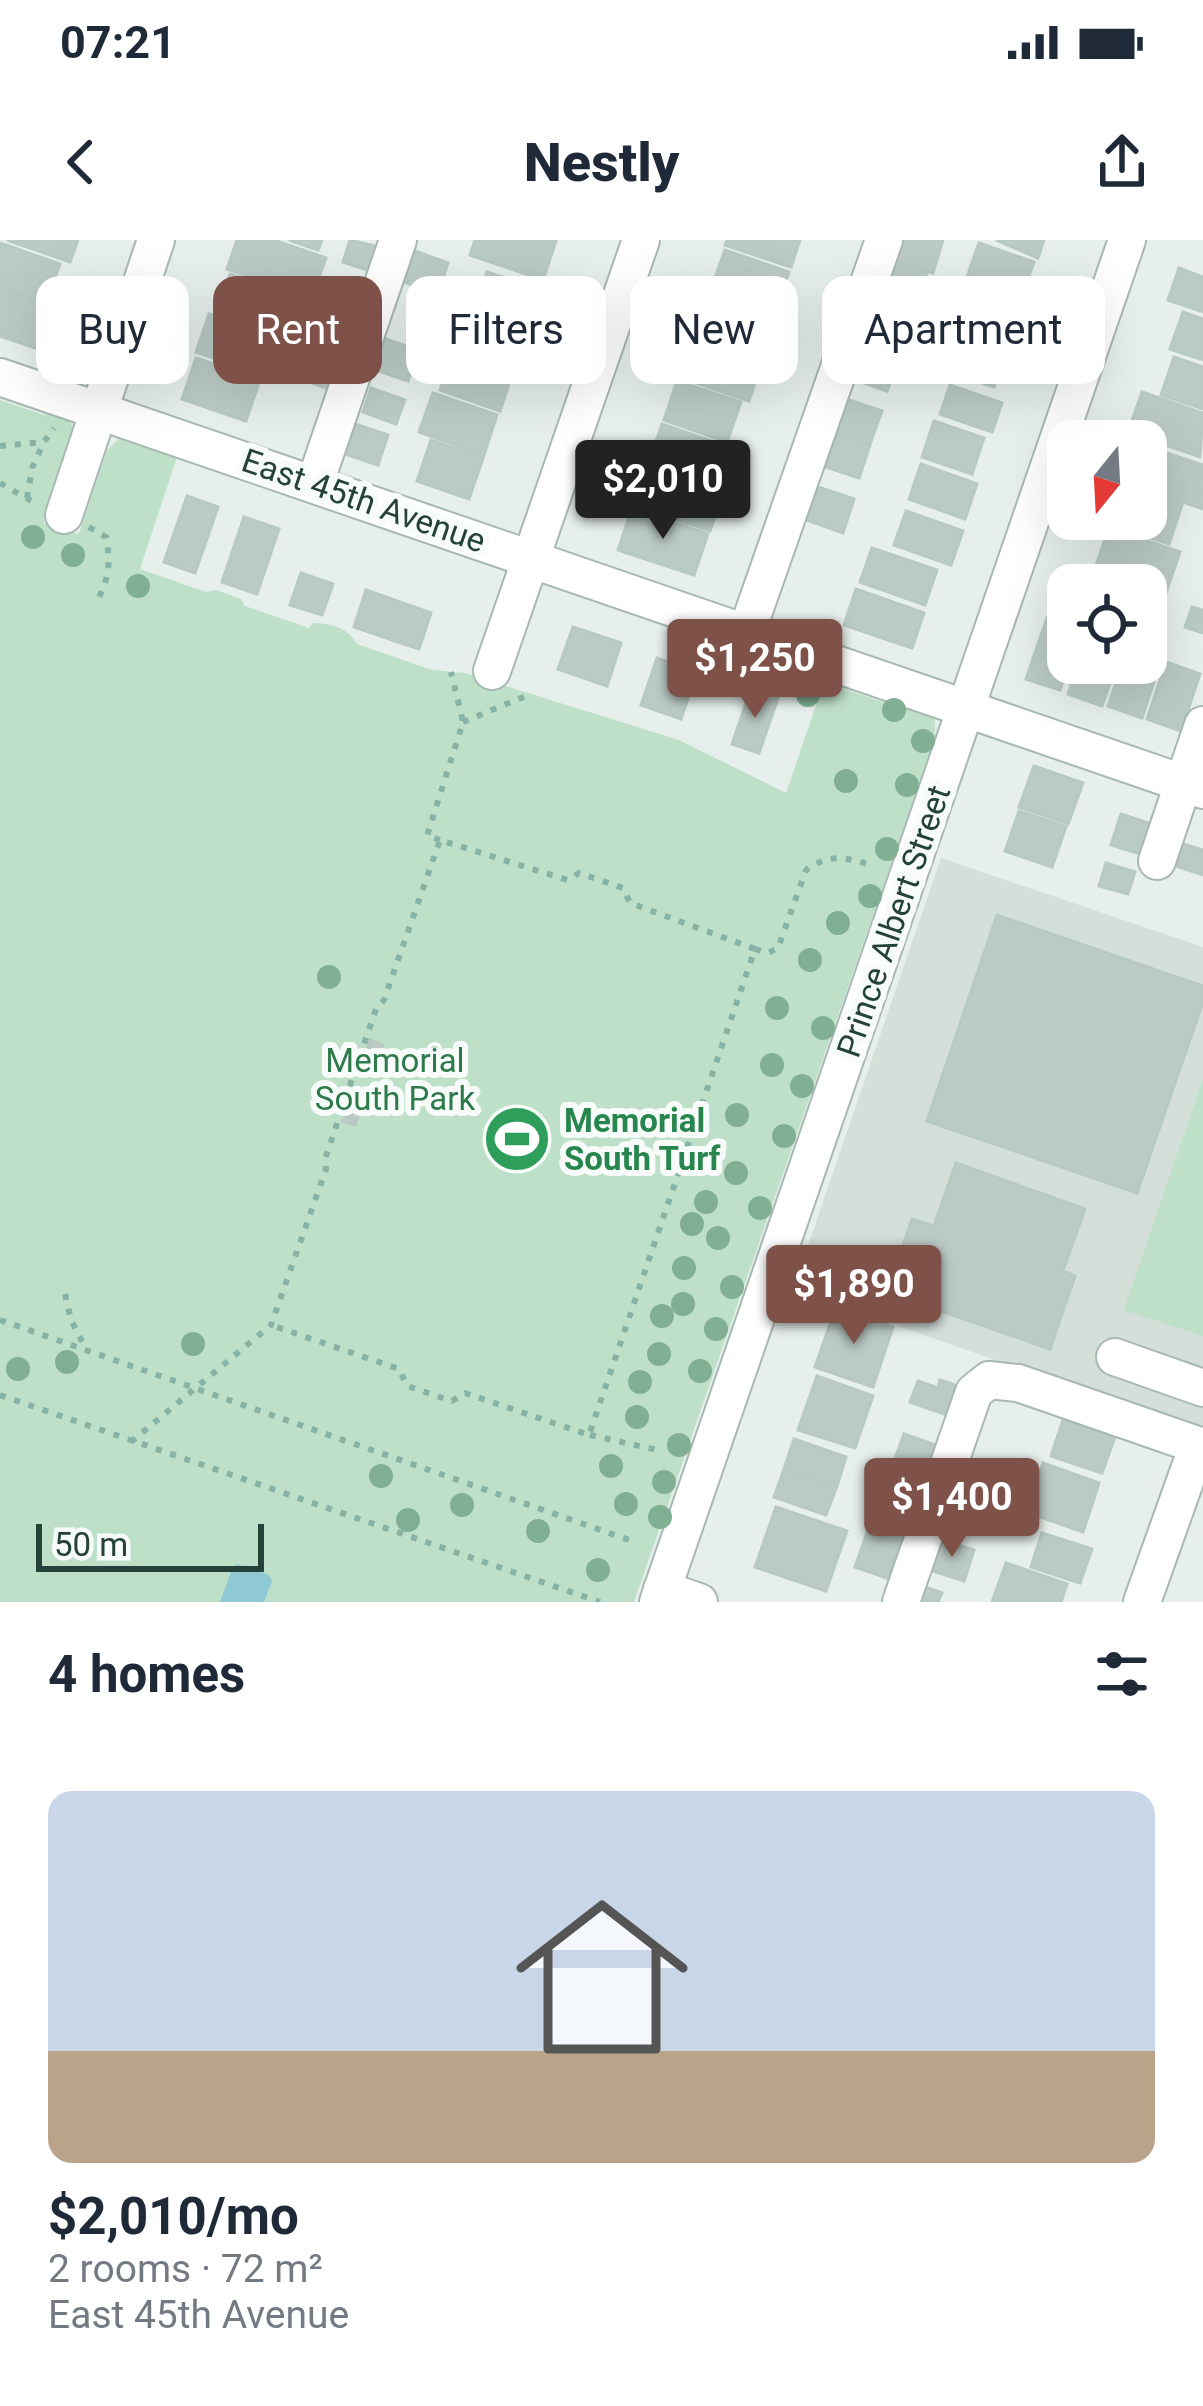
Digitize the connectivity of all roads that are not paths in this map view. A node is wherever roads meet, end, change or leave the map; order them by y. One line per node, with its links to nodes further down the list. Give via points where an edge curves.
1 (157, 240): 7 (street)
2 (398, 240): 8 (street)
3 (641, 240): 10 (street)
4 (884, 240): 11 (street)
5 (1126, 240): 13 (street, Prince Albert Street)
6 (0, 376): 7 (street, East 45th Avenue)
7 (99, 410): 8 (street, East 45th Avenue); 9 (street)
8 (315, 483): 10 (street, East 45th Avenue)
9 (64, 515)
10 (531, 558): 11 (street, East 45th Avenue); 12 (street)
11 (747, 631): 13 (street, East 45th Avenue)
12 (492, 671)
13 (968, 708): 15 (street, East 45th Avenue); 20 (street, Prince Albert Street)
14 (1203, 725): 15 (street)
15 (1193, 786): 16 (street)
16 (1157, 861)
17 (1114, 1357): 18 (street)
18 (1203, 1388)
19 (1200, 1446): 22 (street, via 989,1380 974,1392); 23 (street)
20 (660, 1596): 21 (street)
21 (699, 1602)
22 (901, 1602)
23 (1142, 1602)

